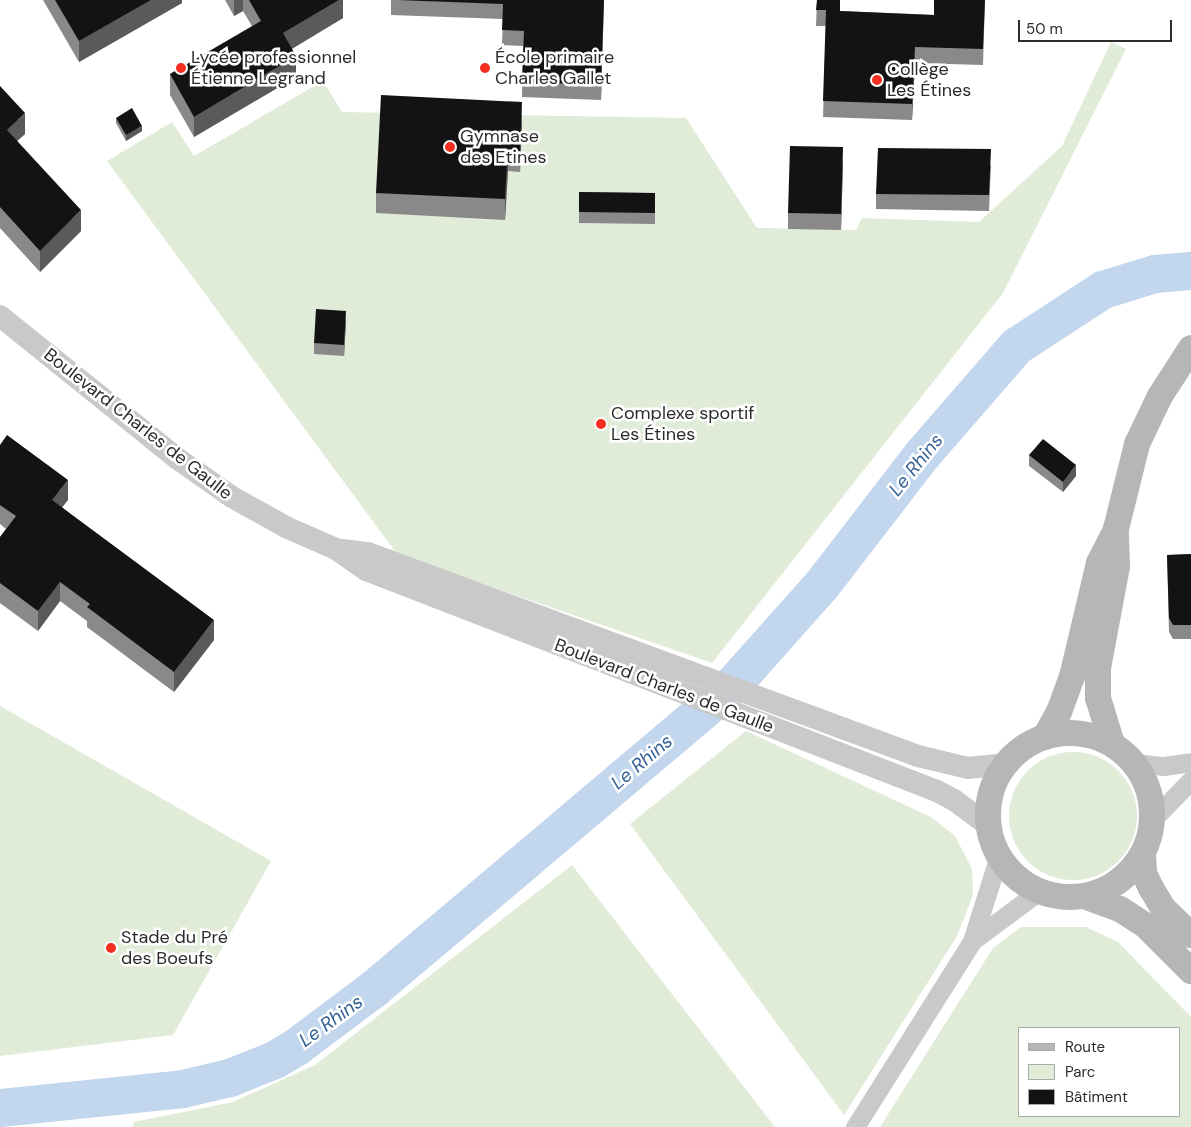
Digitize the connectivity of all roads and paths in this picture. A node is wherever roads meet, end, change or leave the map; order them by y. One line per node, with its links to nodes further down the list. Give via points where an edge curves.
1 (0, 316): 4 (street, Boulevard Charles de Gaulle, via 178,459 232,497 288,528)
2 (1189, 355): 3 (main road, via 1137,444)
3 (1116, 529): 5 (main road, via 1098,563 1072,677 1059,712); 6 (main road, via 1117,566 1098,668 1098,698)
4 (336, 549): 9 (street, Boulevard Charles de Gaulle, via 368,553 950,766 988,768); 12 (street, Boulevard Charles de Gaulle, via 381,576 936,791)
5 (1045, 737): 6 (main road, via 1079,733); 9 (main road, via 1024,748)
6 (1112, 744): 8 (main road)
7 (1191, 762): 8 (street, via 1164,766)
8 (1134, 763): 11 (main road, via 1148,789)
9 (1007, 764): 12 (main road, via 992,793)
10 (1191, 780): 11 (street)
11 (1152, 820): 13 (main road)
12 (989, 826): 14 (main road)
13 (1143, 853): 16 (main road, via 1128,873 1108,888); 17 (main road, via 1144,873 1151,888 1163,908)
14 (999, 856): 15 (main road, via 1023,882); 18 (street)
15 (1039, 891): 16 (main road, via 1062,897); 18 (street)
16 (1084, 896): 19 (main road, via 1120,909 1146,926)
17 (1191, 935)
18 (972, 941): 20 (street)
19 (1191, 971)
20 (855, 1127)

